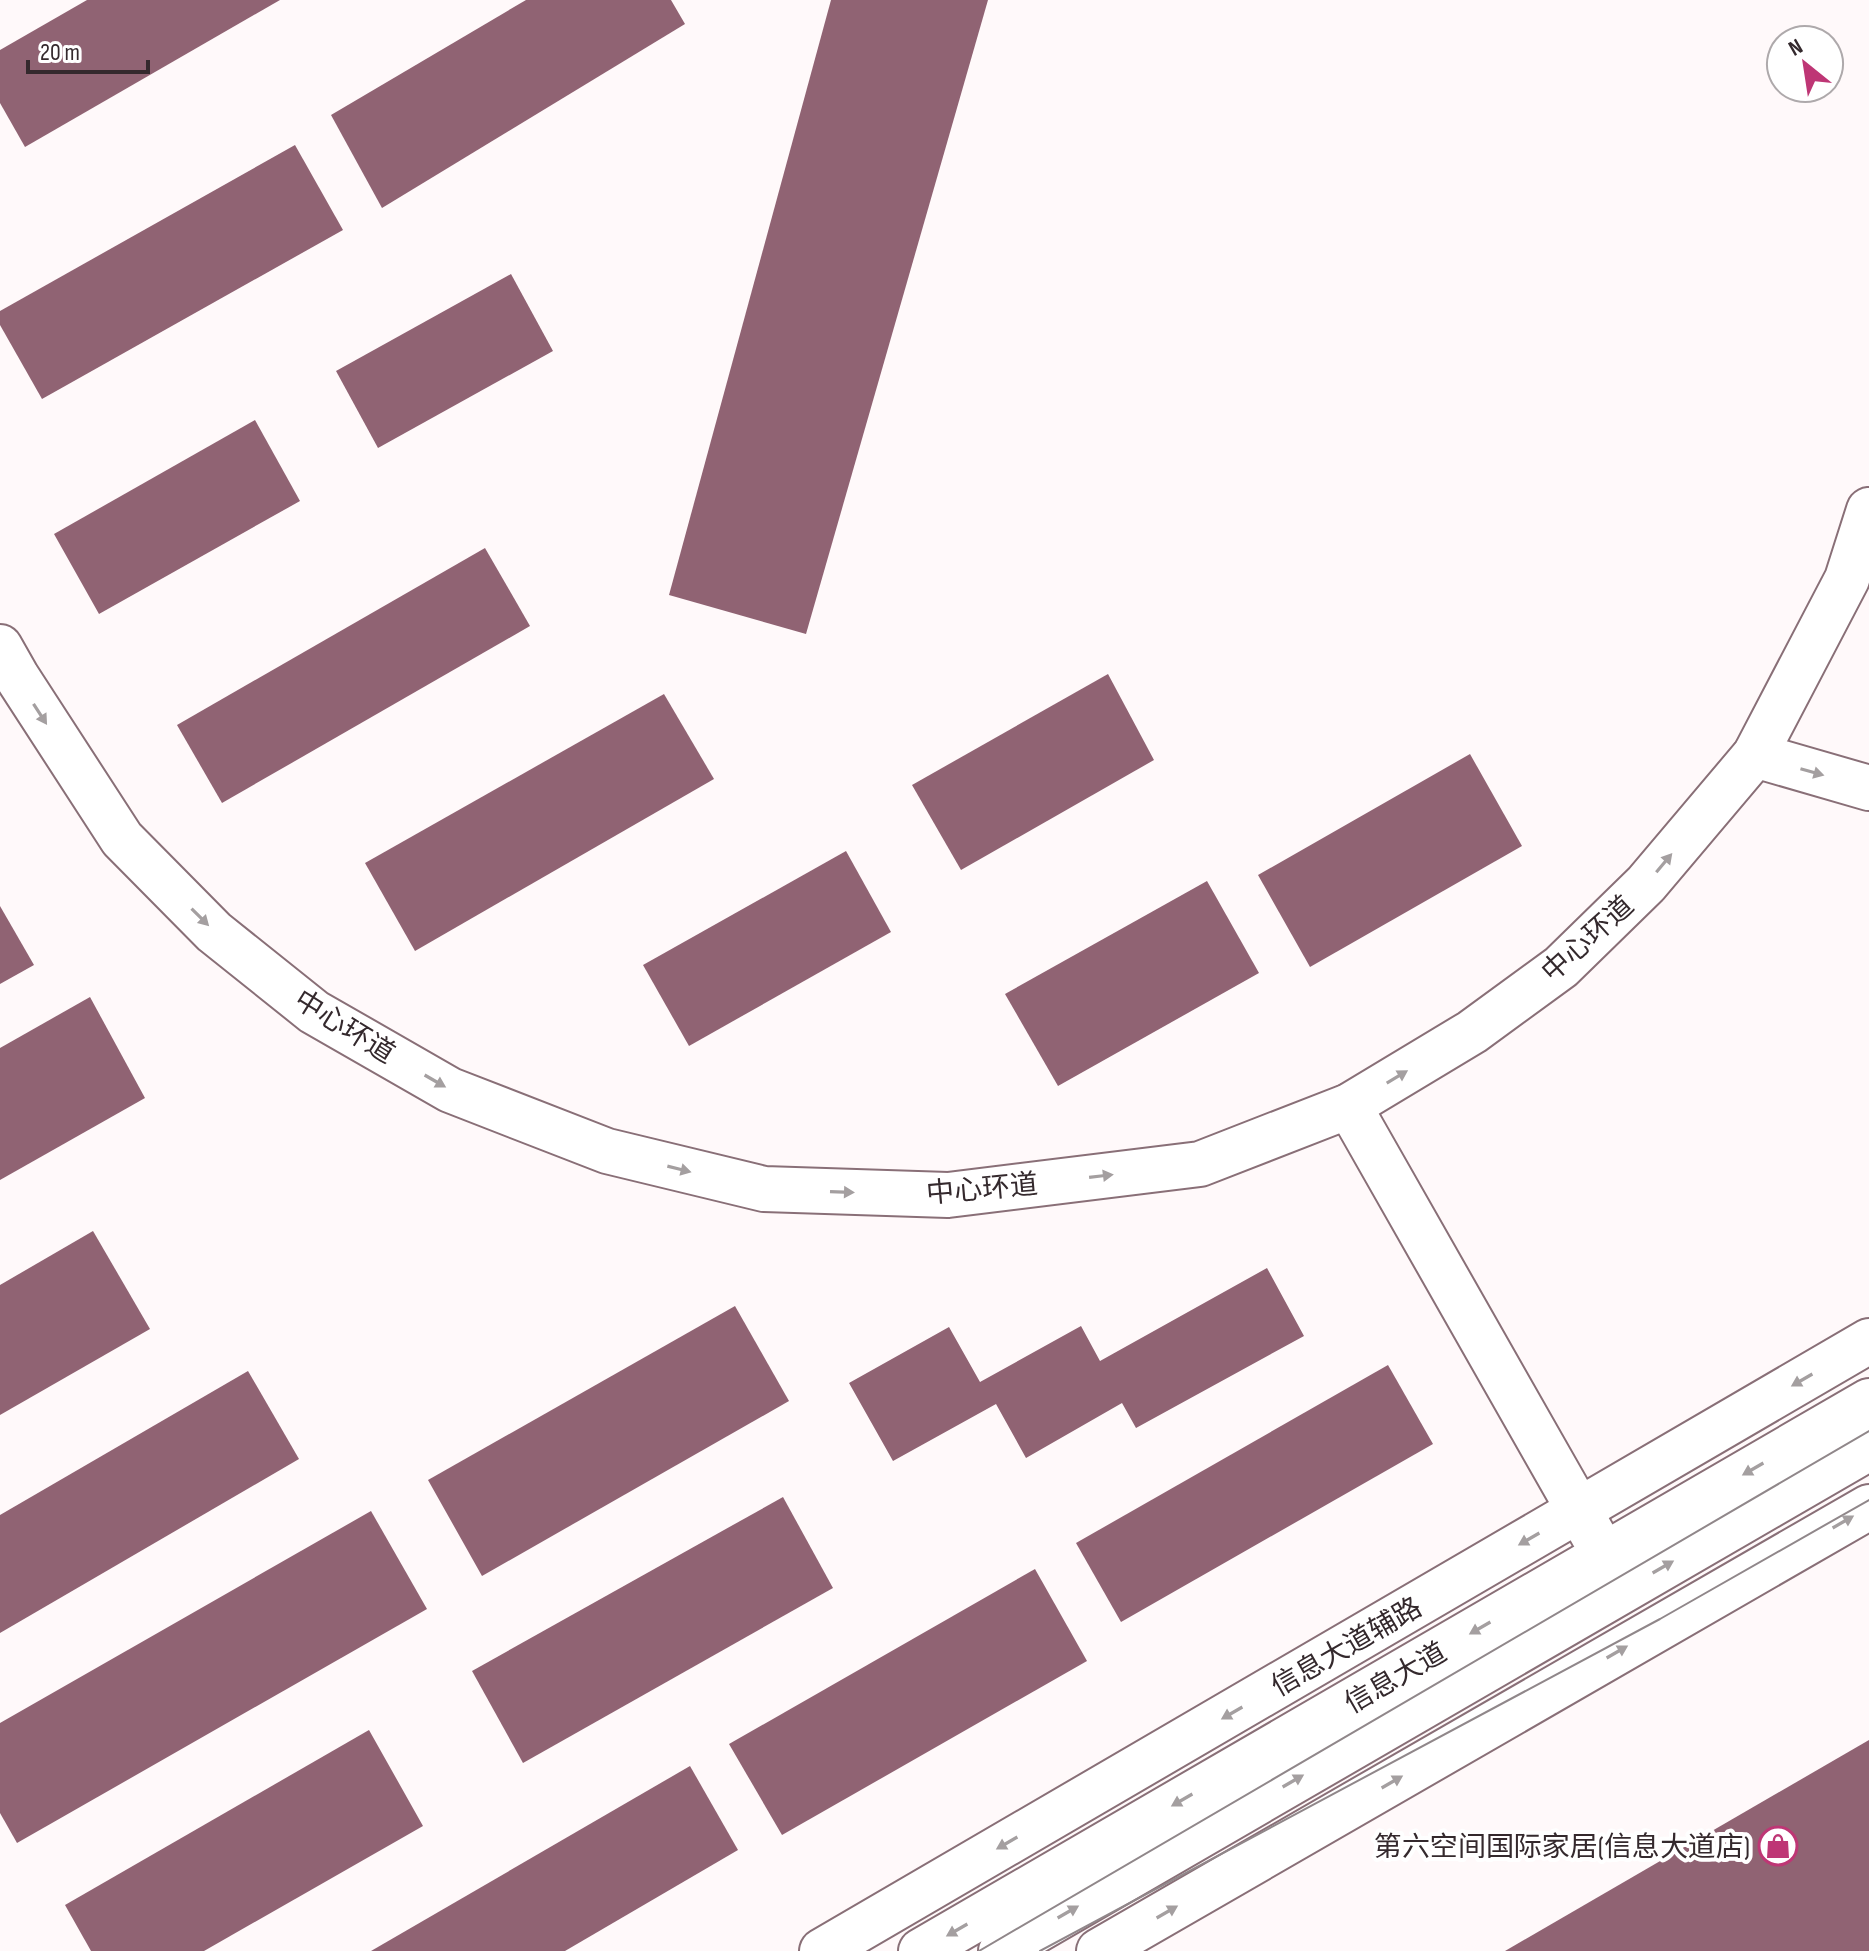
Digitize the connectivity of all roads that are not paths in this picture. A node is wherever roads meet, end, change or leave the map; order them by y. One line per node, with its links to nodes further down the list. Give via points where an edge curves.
1 (1869, 510): 3 (street, 中心环道, via 1847,579)
2 (0, 647): 5 (street, 中心环道, one-way to 5, via 122,839 214,932 314,1012 450,1090 607,1151 764,1189 948,1195 1200,1164)
3 (1755, 755): 4 (street, one-way to 4); 5 (street, 中心环道, one-way to 3, via 1472,1032 1561,967 1646,884)
4 (1869, 788)
5 (1349, 1106): 10 (street)
6 (1869, 1341): 10 (street, 信息大道辅路, one-way to 10)
7 (1869, 1401): 11 (street, 信息大道, one-way to 11)
8 (1869, 1448): 11 (street, 信息大道, one-way to 8)
9 (1869, 1507): 15 (street, one-way to 9)
10 (1579, 1510): 11 (street); 12 (street, 信息大道辅路, one-way to 12)
11 (1614, 1572): 13 (street, 信息大道, one-way to 13); 14 (street, 信息大道, one-way to 11)
12 (822, 1951)
13 (921, 1951)
14 (1001, 1951)
15 (1099, 1951)

